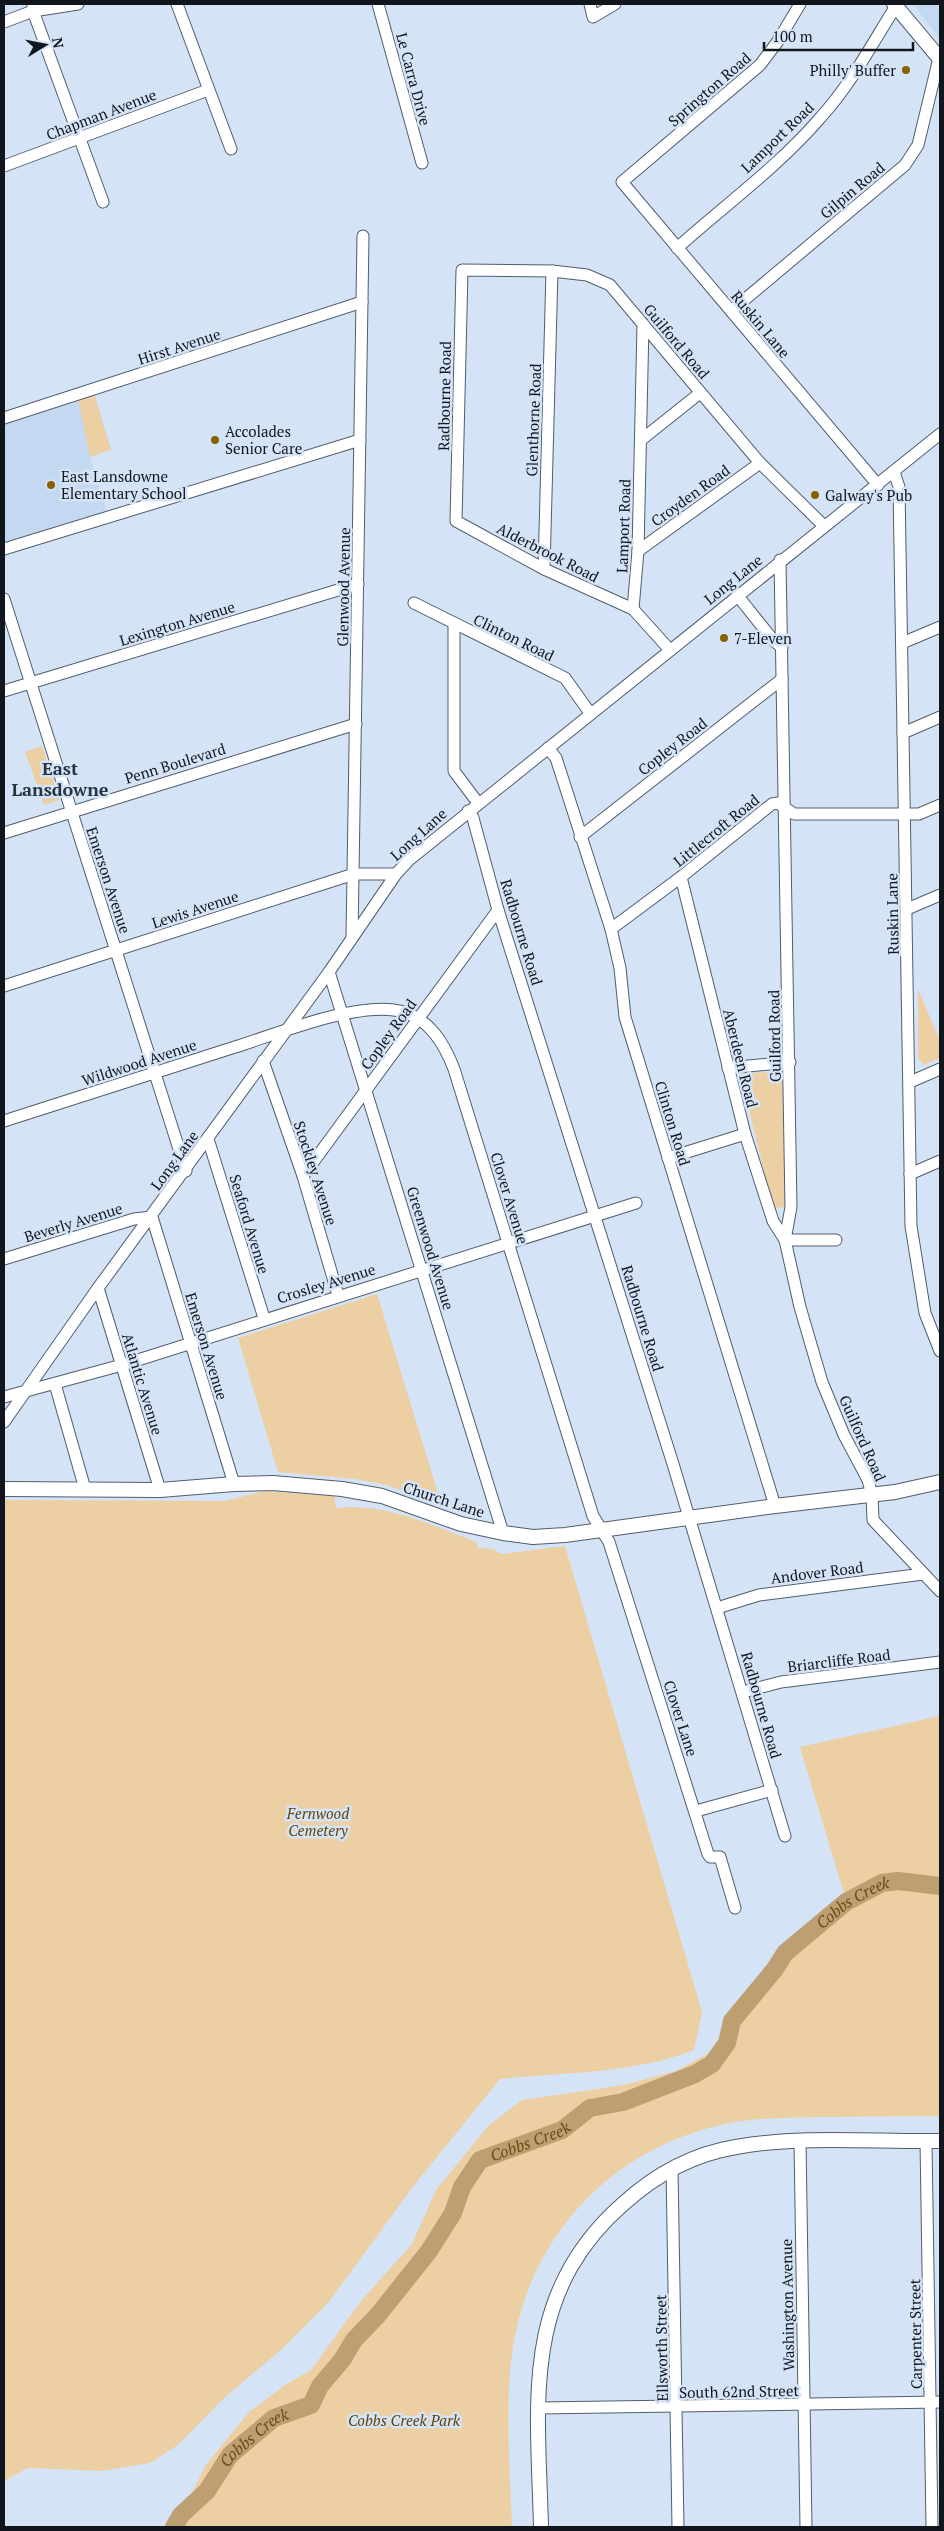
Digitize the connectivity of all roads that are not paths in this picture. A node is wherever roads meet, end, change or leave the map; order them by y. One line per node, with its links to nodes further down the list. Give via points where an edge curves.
1 (78, 4): 8 (street)
2 (177, 4): 11 (street)
3 (378, 4): 14 (street, Le Carra Drive)
4 (590, 4): 5 (street, via 593,17)
5 (615, 4)
6 (800, 4): 16 (street, Springton Road, via 760,65)
7 (895, 5): 10 (main road); 19 (street, Lamport Road, via 842,92 802,139)
8 (33, 8): 9 (street); 12 (street)
9 (4, 22)
10 (940, 59): 23 (street, Gilpin Road, via 918,145 905,165)
11 (208, 90): 12 (street, Chapman Avenue); 13 (street)
12 (79, 139): 15 (street, Chapman Avenue); 17 (street)
13 (230, 150)
14 (422, 163)
15 (4, 166)
16 (622, 182): 19 (street, Ruskin Lane)
17 (103, 202)
18 (364, 236): 22 (street, Glenwood Avenue)
19 (677, 248): 23 (street, Ruskin Lane)
20 (462, 270): 21 (street, Guilford Road); 33 (street, Radbourne Road)
21 (552, 271): 24 (street, Guilford Road, via 587,274 610,285); 38 (street, Glenthorne Road)
22 (362, 302): 26 (street, Hirst Avenue); 28 (street, Glenwood Avenue)
23 (731, 311): 32 (street, Ruskin Lane)
24 (643, 324): 25 (street, Guilford Road); 29 (street, Lamport Road)
25 (700, 393): 29 (street); 30 (street, Guilford Road)
26 (4, 418)
27 (940, 434): 31 (street, Long Lane)
28 (360, 440): 35 (street); 39 (street, Glenwood Avenue)
29 (641, 440): 36 (street, Lamport Road)
30 (760, 462): 34 (street, Guilford Road); 36 (street, Croyden Road)
31 (894, 472): 32 (street, Long Lane); 46 (street, Ruskin Lane, via 899,487)
32 (878, 485): 34 (street, Long Lane)
33 (456, 521): 38 (street, Alderbrook Road)
34 (824, 526): 37 (street, Long Lane)
35 (4, 549)
36 (638, 551): 43 (street, Lamport Road)
37 (780, 560): 40 (street, Long Lane); 47 (street, Guilford Road)
38 (544, 569): 43 (street, Alderbrook Road)
39 (358, 584): 50 (street, Lexington Avenue); 54 (street, Glenwood Avenue)
40 (737, 595): 47 (street); 48 (street, Long Lane)
41 (4, 599): 50 (street, Emerson Avenue)
42 (414, 603): 44 (street, Clinton Road)
43 (633, 609): 48 (street, Alderbrook Road)
44 (454, 624): 52 (street, Clinton Road, via 565,678); 57 (street, via 454,772)
45 (940, 627): 46 (street)
46 (902, 643): 55 (street, Ruskin Lane)
47 (782, 648): 49 (street, Guilford Road)
48 (669, 649): 52 (street, Long Lane)
49 (782, 679): 59 (street, Guilford Road); 64 (street, Copley Road)
50 (31, 683): 51 (street, Lexington Avenue); 60 (street, Emerson Avenue)
51 (4, 691)
52 (590, 713): 56 (street, Long Lane)
53 (940, 717): 55 (street)
54 (356, 724): 60 (street, Penn Boulevard); 65 (street, Glenwood Avenue)
55 (903, 733): 62 (street, Ruskin Lane)
56 (548, 748): 57 (street, Long Lane); 64 (street, Clinton Road, via 556,758)
57 (478, 803): 61 (street, Long Lane)
58 (940, 805): 62 (street, Littlecroft Road, via 919,814)
59 (784, 806): 62 (street, Littlecroft Road, via 794,814); 67 (street, Littlecroft Road, via 772,804); 80 (street, Guilford Road)
60 (71, 811): 63 (street, Penn Boulevard); 73 (street, Emerson Avenue)
61 (468, 812): 66 (street, Long Lane); 70 (street, Radbourne Road, via 473,818)
62 (905, 813): 69 (street, Ruskin Lane)
63 (4, 832)
64 (580, 837): 71 (street, Clinton Road)
65 (354, 874): 66 (street, Lewis Avenue); 72 (street, Glenwood Avenue); 73 (street, Lewis Avenue)
66 (396, 874): 72 (street, Long Lane)
67 (681, 878): 71 (street, Littlecroft Road); 81 (street, Aberdeen Road)
68 (940, 895): 69 (street)
69 (907, 909): 84 (street, Ruskin Lane)
70 (498, 910): 77 (street, Copley Road); 95 (street, Radbourne Road)
71 (611, 929): 89 (street, Clinton Road, via 620,968 625,1017)
72 (352, 938): 74 (street, Long Lane)
73 (116, 950): 75 (street, Lewis Avenue); 83 (street, Emerson Avenue)
74 (329, 972): 76 (street, Greenwood Avenue); 78 (street, Long Lane)
75 (4, 986)
76 (342, 1014): 77 (street, Clover Avenue, via 380,1008 401,1011); 78 (street, Clover Avenue); 85 (street, Greenwood Avenue)
77 (417, 1018): 85 (street, Copley Road); 99 (street, Clover Avenue, via 443,1044 454,1069)
78 (284, 1032): 79 (street, Long Lane); 83 (street, Wildwood Avenue)
79 (263, 1061): 88 (street, Long Lane); 93 (street, Stockley Avenue)
80 (790, 1062): 81 (street); 97 (street, Guilford Road, via 791,1207)
81 (728, 1068): 87 (street, Aberdeen Road)
82 (940, 1069): 84 (street)
83 (155, 1073): 86 (street, Wildwood Avenue); 91 (street, Emerson Avenue)
84 (910, 1082): 92 (street, Ruskin Lane)
85 (366, 1089): 93 (street, Copley Road); 101 (street, Greenwood Avenue)
86 (4, 1121)
87 (745, 1134): 89 (street); 97 (street, Aberdeen Road, via 773,1221)
88 (208, 1139): 91 (street, Long Lane); 104 (street, Seaford Avenue)
89 (668, 1158): 118 (street, Clinton Road)
90 (940, 1161): 92 (street)
91 (186, 1171): 96 (street, Long Lane)
92 (910, 1174): 106 (street, Ruskin Lane, via 916,1271 925,1314)
93 (303, 1176): 103 (street, Stockley Avenue)
94 (636, 1203): 95 (street, Crosley Avenue)
95 (596, 1215): 99 (street, Crosley Avenue); 119 (street, Radbourne Road)
96 (152, 1217): 100 (street, Beverly Avenue, via 134,1219); 102 (street, Long Lane); 105 (street, Emerson Avenue)
97 (785, 1240): 98 (street); 117 (street, Guilford Road, via 822,1382)
98 (836, 1240)
99 (508, 1242): 101 (street, Crosley Avenue); 120 (street, Clover Avenue, via 593,1516)
100 (4, 1259)
101 (422, 1268): 103 (street, Crosley Avenue); 121 (street, Greenwood Avenue)
102 (98, 1288): 107 (street, Atlantic Avenue); 109 (street, Long Lane)
103 (338, 1295): 104 (street, Crosley Avenue)
104 (264, 1318): 105 (street, Crosley Avenue)
105 (190, 1342): 107 (street, Crosley Avenue); 113 (street, Emerson Avenue)
106 (940, 1349)
107 (122, 1365): 108 (street, Crosley Avenue); 116 (street, Atlantic Avenue)
108 (55, 1384): 109 (street, Crosley Avenue); 115 (street)
109 (25, 1391): 110 (street, Crosley Avenue); 111 (street, Long Lane)
110 (4, 1397)
111 (4, 1422)
112 (940, 1482): 117 (main road, Church Lane)
113 (234, 1484): 116 (main road, Church Lane); 121 (main road, Church Lane, via 273,1483 382,1496 461,1524)
114 (4, 1489): 115 (main road, Church Lane)
115 (86, 1489): 116 (main road, Church Lane)
116 (160, 1490)
117 (872, 1494): 118 (main road, Church Lane); 122 (street, Guilford Road, via 873,1520)
118 (775, 1506): 119 (main road, Church Lane)
119 (689, 1518): 120 (main road, Church Lane); 124 (street, Radbourne Road)
120 (601, 1529): 121 (main road, Church Lane, via 533,1537); 128 (street, Clover Lane, via 609,1542)
121 (503, 1533)
122 (923, 1574): 123 (street, Guilford Road); 124 (street, Andover Road, via 759,1595)
123 (940, 1591)
124 (717, 1608): 126 (street, Radbourne Road)
125 (940, 1662): 126 (street, Briarcliffe Road, via 781,1682)
126 (743, 1692): 127 (street, Radbourne Road)
127 (772, 1790): 128 (street); 129 (street, Radbourne Road)
128 (696, 1811): 130 (street, Clover Lane, via 708,1854 720,1857)
129 (785, 1836)
130 (735, 1908)
131 (800, 2141): 132 (main road); 133 (main road, via 734,2147); 135 (street, Washington Avenue)
132 (933, 2141): 134 (street, Carpenter Street)
133 (672, 2168): 136 (street, Ellsworth Street); 137 (main road, via 638,2190 610,2215 591,2235 570,2266 547,2325 539,2370)
134 (935, 2402): 135 (street, South 62nd Street); 141 (street, Carpenter Street)
135 (804, 2404): 136 (street, South 62nd Street); 140 (street, Washington Avenue)
136 (677, 2407): 137 (street, South 62nd Street); 139 (street, Ellsworth Street)
137 (539, 2408): 138 (main road)
138 (542, 2527)
139 (678, 2527)
140 (806, 2527)
141 (932, 2527)

